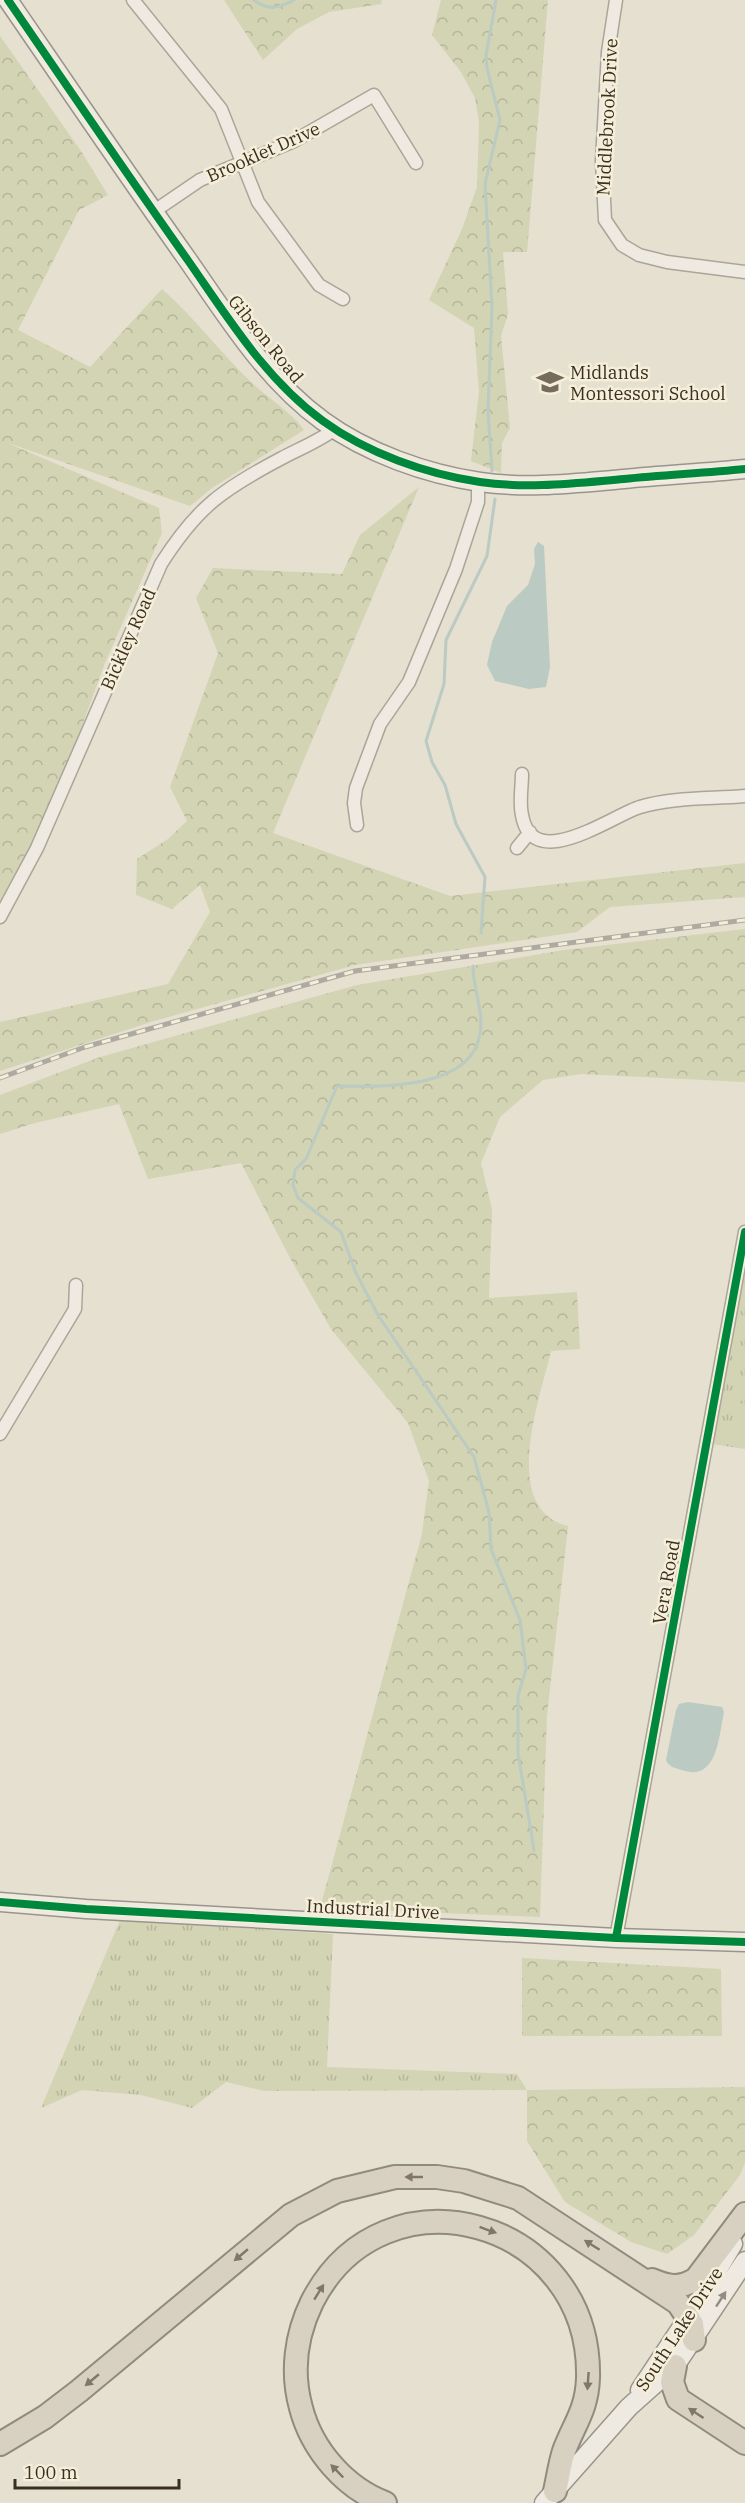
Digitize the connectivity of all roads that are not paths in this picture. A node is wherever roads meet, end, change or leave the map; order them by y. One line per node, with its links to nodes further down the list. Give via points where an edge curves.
1 (8, 0): 6 (street, Gibson Road)
2 (133, 0): 4 (street, via 221,109)
3 (616, 0): 7 (street, Middlebrook Drive, via 608,52 602,161 605,220 622,245 639,255)
4 (242, 161): 5 (street, Brooklet Drive, via 301,138 374,95); 6 (street, Brooklet Drive, via 200,180); 8 (street, via 258,202 319,285)
5 (416, 163)
6 (153, 212): 9 (street, Gibson Road, via 261,362 288,391)
7 (745, 272)
8 (343, 299)
9 (335, 429): 11 (street, Gibson Road, via 402,461); 17 (street, Bickley Road, via 217,495 176,541 161,564 37,848)
10 (745, 469): 11 (street, Gibson Road, via 557,484)
11 (478, 482): 14 (street, via 478,501 456,569 409,682 380,724 356,788)
12 (522, 774): 15 (street, via 521,814)
13 (745, 796): 15 (street, via 642,806 585,834 559,841 544,841)
14 (357, 825)
15 (530, 832): 16 (street)
16 (517, 848)
17 (0, 918)
18 (745, 1232): 22 (street, Vera Road)
19 (76, 1285): 20 (street, via 75,1309)
20 (0, 1434)
21 (0, 1902): 22 (street, Industrial Drive)
22 (616, 1938): 23 (street, Industrial Drive)
23 (745, 1942)
24 (745, 2214): 27 (highway, via 709,2265 688,2284 673,2287)
25 (745, 2220): 28 (street, South Lake Drive)
26 (745, 2261): 29 (street, South Lake Drive, one-way to 26)
27 (642, 2277): 28 (highway, via 678,2303); 33 (highway, one-way to 33, via 532,2206 496,2189 465,2181 414,2176 353,2186 311,2203 275,2226 79,2391)
28 (688, 2317): 29 (highway); 31 (street, South Lake Drive)
29 (694, 2340): 30 (street, South Lake Drive)
30 (675, 2366): 31 (street, South Lake Drive); 32 (highway, one-way to 30, via 678,2399 672,2382)
31 (629, 2407): 34 (street, South Lake Drive)
32 (745, 2443)
33 (0, 2444)
34 (550, 2497): 35 (highway, one-way to 34, via 348,2482 311,2436 298,2398 299,2337 318,2290 347,2258 394,2231 444,2222 482,2227 530,2252 559,2280 575,2308 585,2342 588,2381 582,2415 564,2450)
35 (385, 2503)

